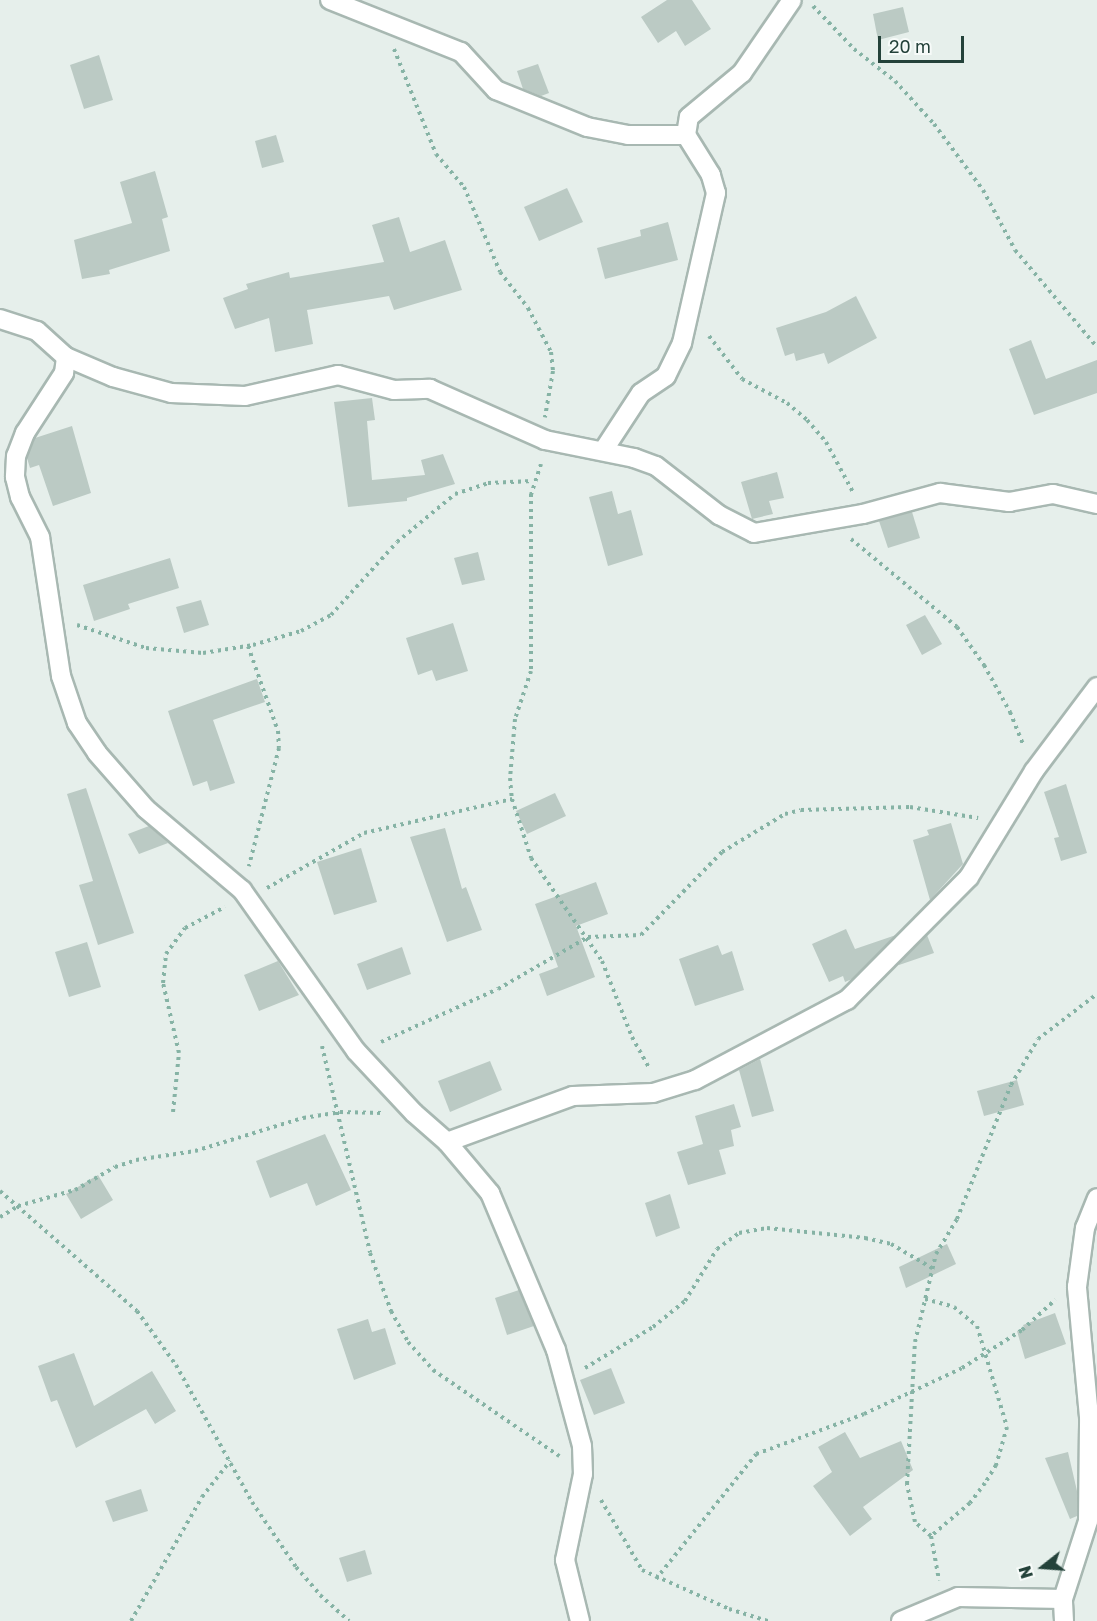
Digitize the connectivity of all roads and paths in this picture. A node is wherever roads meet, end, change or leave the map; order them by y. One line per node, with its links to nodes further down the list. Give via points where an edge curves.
1 (330, 0): 4 (street)
2 (792, 0): 5 (street, via 742,73 689,117)
3 (806, 0): 8 (path, via 854,49 895,81 934,124 983,190 1015,250)
4 (383, 18): 5 (street, via 438,45 462,52 496,90 587,127 628,135); 10 (path, via 436,154 464,187 500,272 528,308 551,352 554,370)
5 (686, 135): 6 (street, via 711,175 716,193)
6 (690, 312): 12 (street, via 674,365 660,382 641,393); 15 (path, via 742,379 786,403 826,442 844,470)
7 (0, 319): 9 (street, via 37,331)
8 (1097, 347)
9 (66, 357): 10 (street, via 171,393 245,396 338,375 394,390 430,389); 17 (street, via 64,373 25,433 16,456 15,477 40,537)
10 (541, 438): 11 (street)
11 (561, 443): 12 (street); 13 (path, via 537,468)
12 (603, 451): 16 (street, via 656,466 719,515 754,534)
13 (533, 481): 18 (path, via 488,483 455,494 397,542 330,615 301,631); 21 (path, via 532,658 515,719)
14 (1097, 504): 15 (street, via 1053,494 1009,502 940,493)
15 (863, 514): 16 (street)
16 (829, 520): 20 (path, via 957,627 1010,712)
17 (54, 617): 18 (path, via 146,648 203,653); 23 (street, via 67,699 87,738 146,809)
18 (248, 646): 23 (path, via 278,731 279,748)
19 (1097, 687): 20 (street)
20 (1034, 771): 22 (street)
21 (512, 799): 23 (path, via 364,834); 24 (path, via 531,858)
22 (1002, 821): 24 (path, via 910,807 801,810 785,814 722,852 641,935); 28 (street, via 963,885 847,1000 695,1080)
23 (245, 894): 27 (street); 29 (path, via 185,928 166,954 163,983 179,1053)
24 (588, 937): 27 (path, via 498,989); 28 (path, via 645,1064)
25 (1097, 994): 37 (path, via 1068,1012 1032,1048 1006,1095 957,1219)
26 (321, 1041): 30 (path)
27 (356, 1051): 31 (street)
28 (670, 1088): 32 (street, via 653,1093 573,1096)
29 (173, 1112)
30 (340, 1112): 31 (path); 35 (path, via 303,1118 195,1151 136,1160 75,1190); 44 (path, via 370,1253 391,1311 408,1342 433,1370 536,1437)
31 (414, 1113): 32 (street)
32 (447, 1142): 41 (street, via 490,1193 552,1339)
33 (0, 1191): 35 (path)
34 (1097, 1198): 38 (street, via 1085,1228)
35 (18, 1206): 36 (path); 43 (path, via 137,1311 176,1365)
36 (0, 1217)
37 (932, 1268): 39 (path); 41 (path, via 891,1245 865,1238 766,1228 739,1233 717,1249 686,1301 653,1327)
38 (1078, 1268): 40 (path, via 1045,1310); 47 (street, via 1078,1325 1089,1417 1088,1521)
39 (925, 1299): 40 (path, via 954,1307 977,1326); 42 (path, via 915,1342)
40 (986, 1354): 42 (path); 45 (path, via 1007,1427 996,1465 970,1503)
41 (565, 1380): 44 (street, via 582,1446)
42 (911, 1390): 45 (path, via 907,1485 915,1522); 46 (path, via 864,1414 756,1455)
43 (230, 1461): 49 (path, via 202,1497); 50 (path, via 296,1567)
44 (583, 1474): 46 (path, via 638,1566); 51 (street, via 565,1560)
45 (931, 1536): 48 (path)
46 (656, 1579): 52 (path)
47 (1063, 1599): 48 (street, via 993,1596); 54 (street)
48 (944, 1601): 53 (street)
49 (130, 1621)
50 (349, 1621)
51 (580, 1621)
52 (768, 1621)
53 (901, 1621)
54 (1064, 1621)

